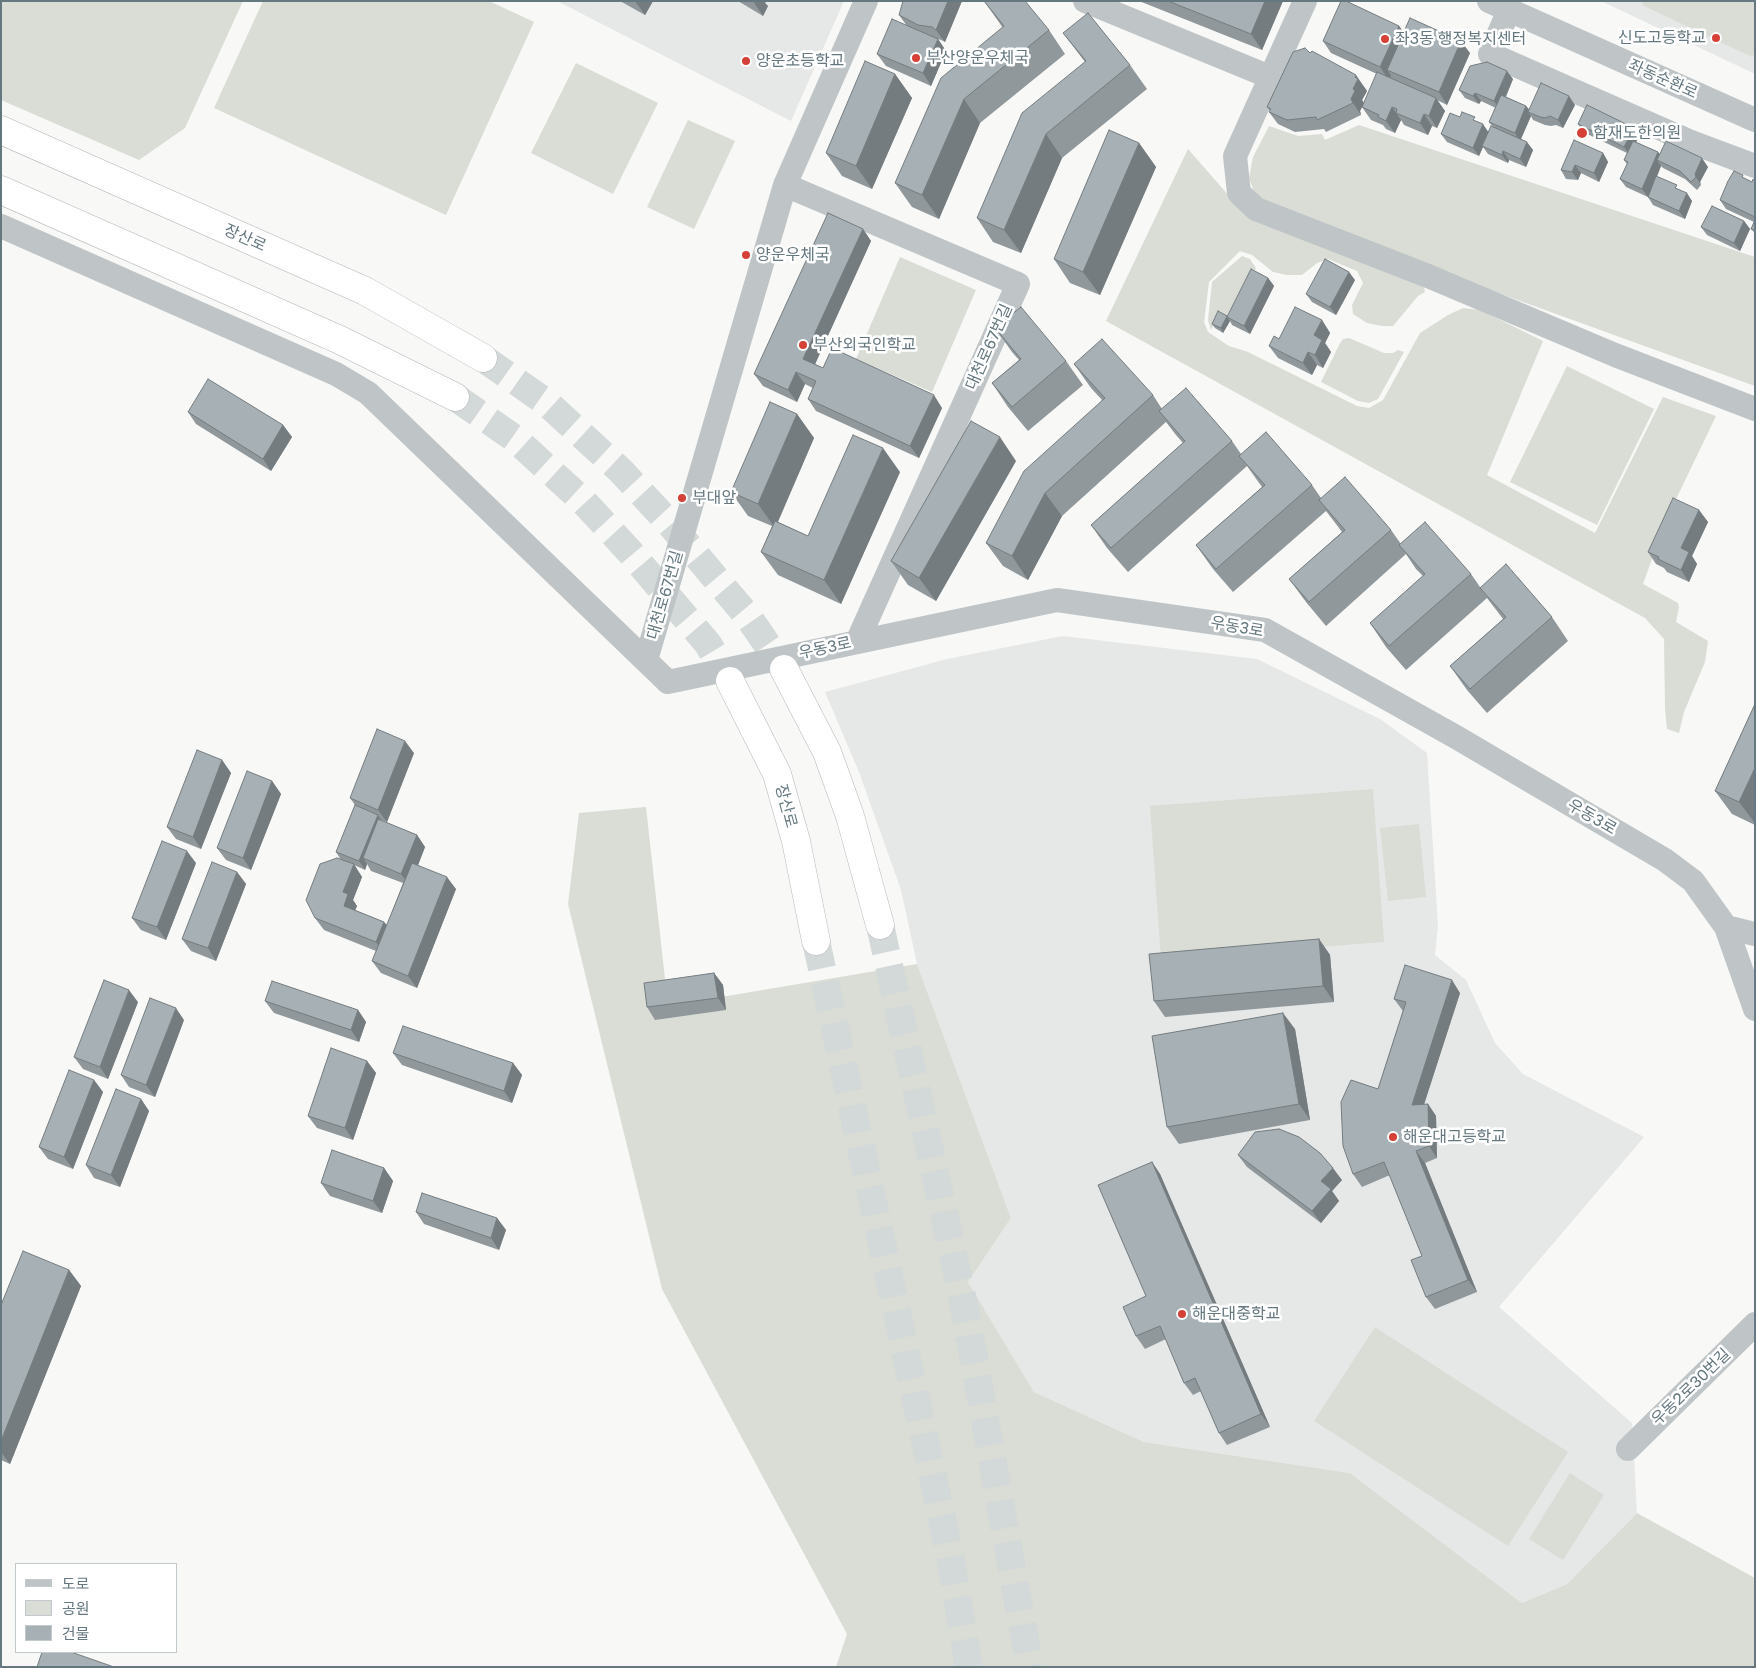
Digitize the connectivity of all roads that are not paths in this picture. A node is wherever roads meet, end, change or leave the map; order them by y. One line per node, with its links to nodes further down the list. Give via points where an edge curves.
1 (866, 1): 9 (street, 대천로67번길)
2 (1085, 1): 5 (street)
3 (1305, 1): 5 (street)
4 (1499, 6): 6 (street, 좌동순환로); 8 (street, via 1490,54 1691,142)
5 (1270, 77): 14 (street, via 1235,156 1239,193 1256,209)
6 (1755, 120)
7 (1, 130): 12 (highway, 장산로, via 365,291)
8 (1755, 166)
9 (785, 185): 15 (street, 대천로67번길, via 1018,284); 16 (street, 대천로67번길)
10 (1, 190): 13 (highway, via 340,340)
11 (1, 226): 16 (street, via 336,374 368,393)
12 (483, 358)
13 (455, 397)
14 (1755, 409)
15 (857, 642): 16 (street, 우동3로, via 668,682); 20 (street, 우동3로, via 1057,600 1265,630 1665,860 1693,881)
16 (646, 660)
17 (784, 669): 19 (highway, via 827,752 850,816)
18 (730, 681): 22 (highway, 장산로, via 777,774 796,841)
19 (880, 925)
20 (1726, 927): 21 (street); 23 (street, 우동3로)
21 (1755, 934)
22 (816, 941)
23 (1755, 1009)
24 (1755, 1324): 25 (street, 우동2로30번길)
25 (1628, 1449)

